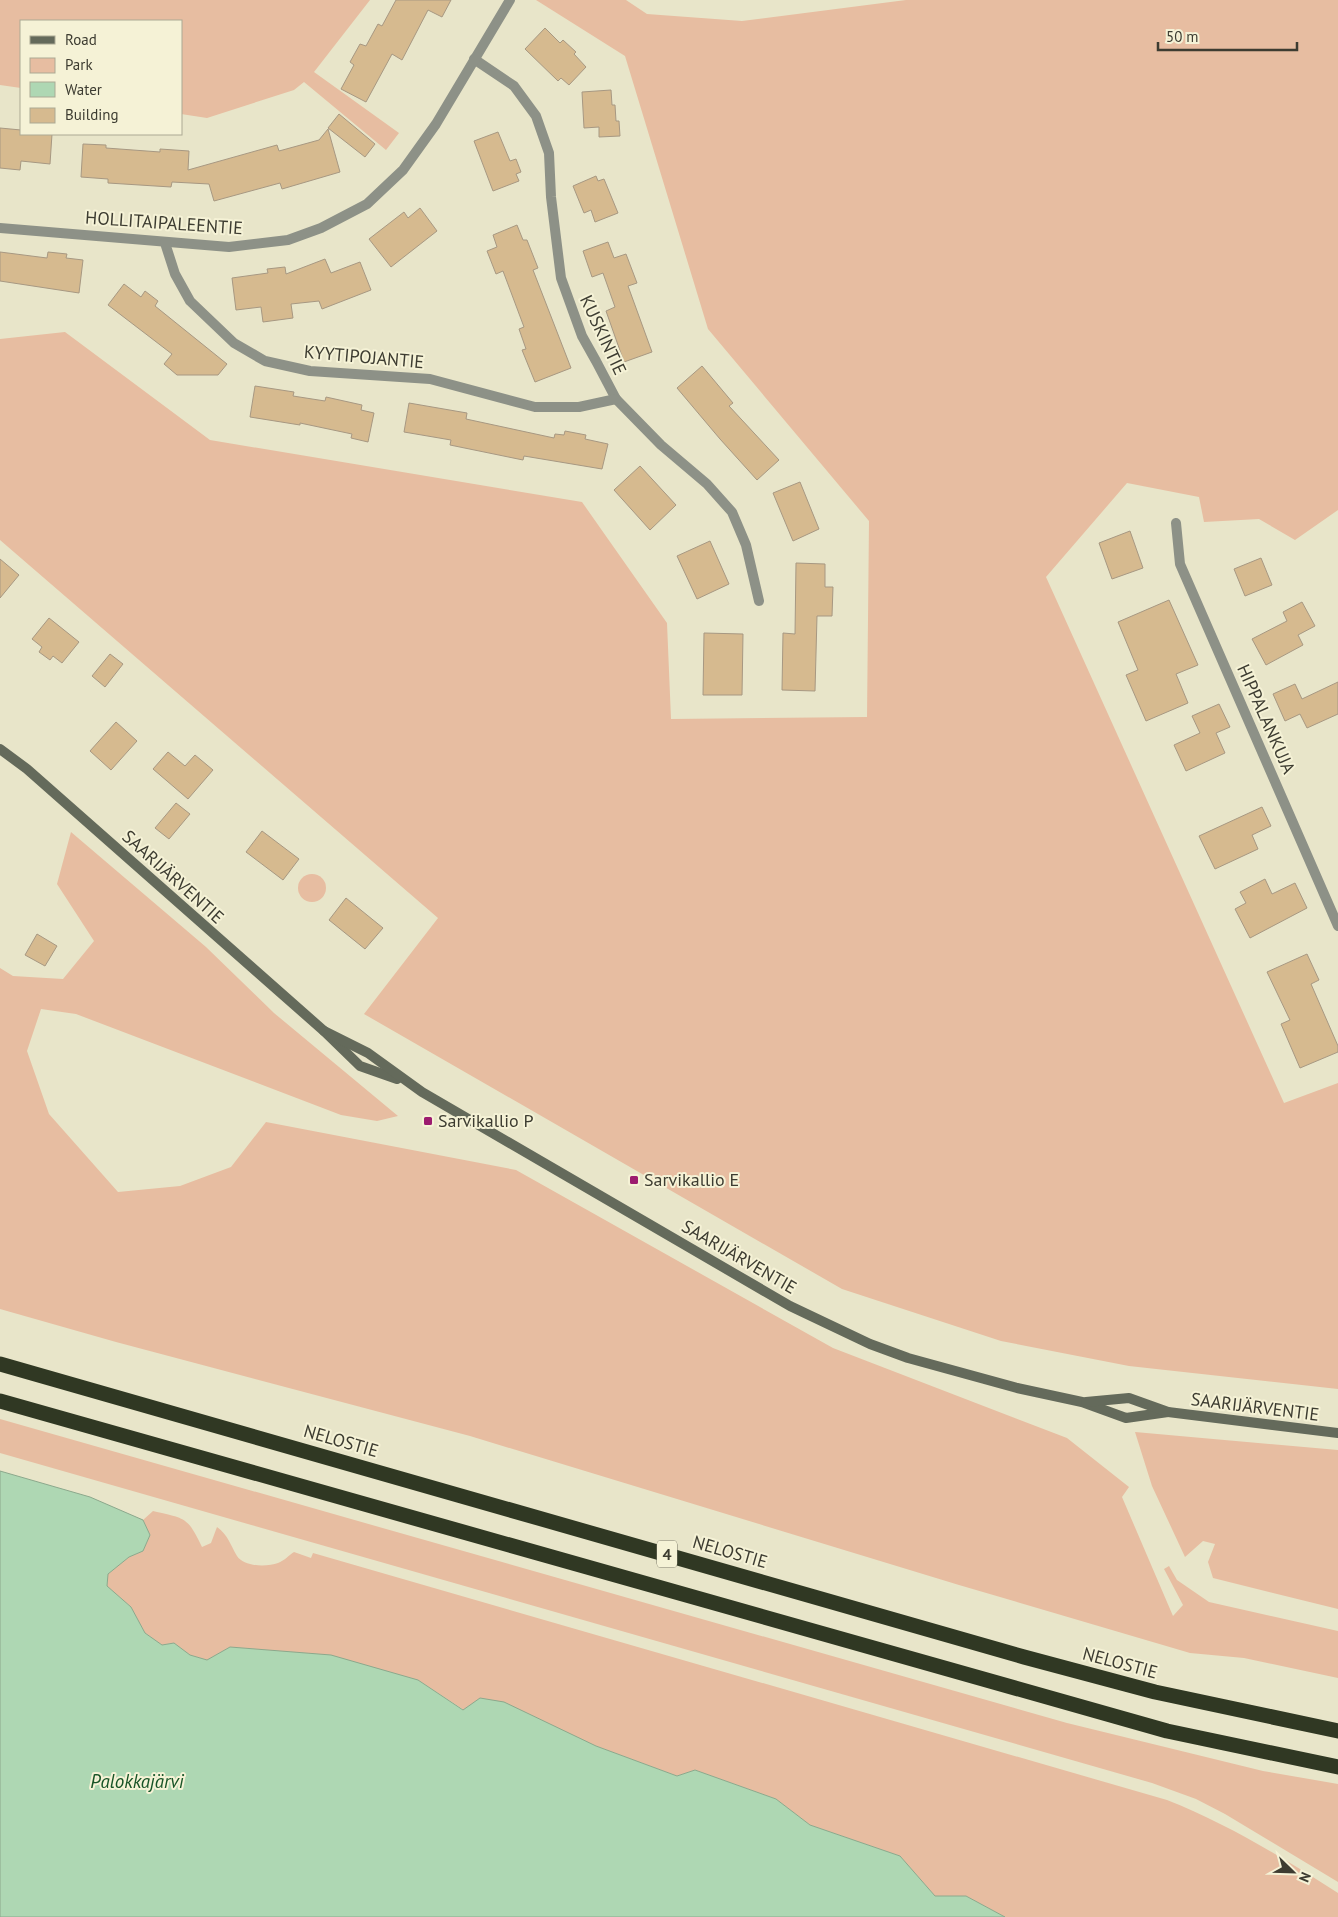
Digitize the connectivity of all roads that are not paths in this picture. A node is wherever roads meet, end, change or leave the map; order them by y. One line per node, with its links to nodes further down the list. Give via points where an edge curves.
1 (510, 0): 2 (street, HOLLITAIPALEENTIE)
2 (474, 59): 4 (street, HOLLITAIPALEENTIE, via 436,124 403,170 367,204 321,228 288,240 229,247); 5 (street, KUSKINTIE, via 514,86 536,116 549,153 550,197 561,278 582,336)
3 (0, 228): 4 (street, HOLLITAIPALEENTIE)
4 (165, 242): 5 (street, KYYTIPOJANTIE, via 175,274 190,301 234,342 265,361 310,371 430,380 535,407 579,407)
5 (616, 399): 7 (street, KUSKINTIE, via 661,445 707,484 732,512 746,545)
6 (1176, 523): 9 (street, HIPPALANKUJA, via 1180,564)
7 (759, 601)
8 (0, 749): 10 (main road, SAARIJÄRVENTIE, via 34,775)
9 (1338, 926)
10 (324, 1031): 11 (main road, SAARIJÄRVENTIE, via 368,1053); 11 (main road, SAARIJÄRVENTIE, via 360,1066)
11 (405, 1082): 14 (main road, SAARIJÄRVENTIE, via 827,1325 908,1358)
12 (0, 1364): 17 (highway, NELOSTIE / 4, via 1024,1657 1155,1692)
13 (0, 1401): 18 (highway, 4, via 1158,1729)
14 (1082, 1402): 15 (main road, SAARIJÄRVENTIE, via 1129,1398); 15 (main road, SAARIJÄRVENTIE, via 1126,1418)
15 (1168, 1412): 16 (main road, SAARIJÄRVENTIE)
16 (1338, 1433)
17 (1338, 1731)
18 (1338, 1767)

